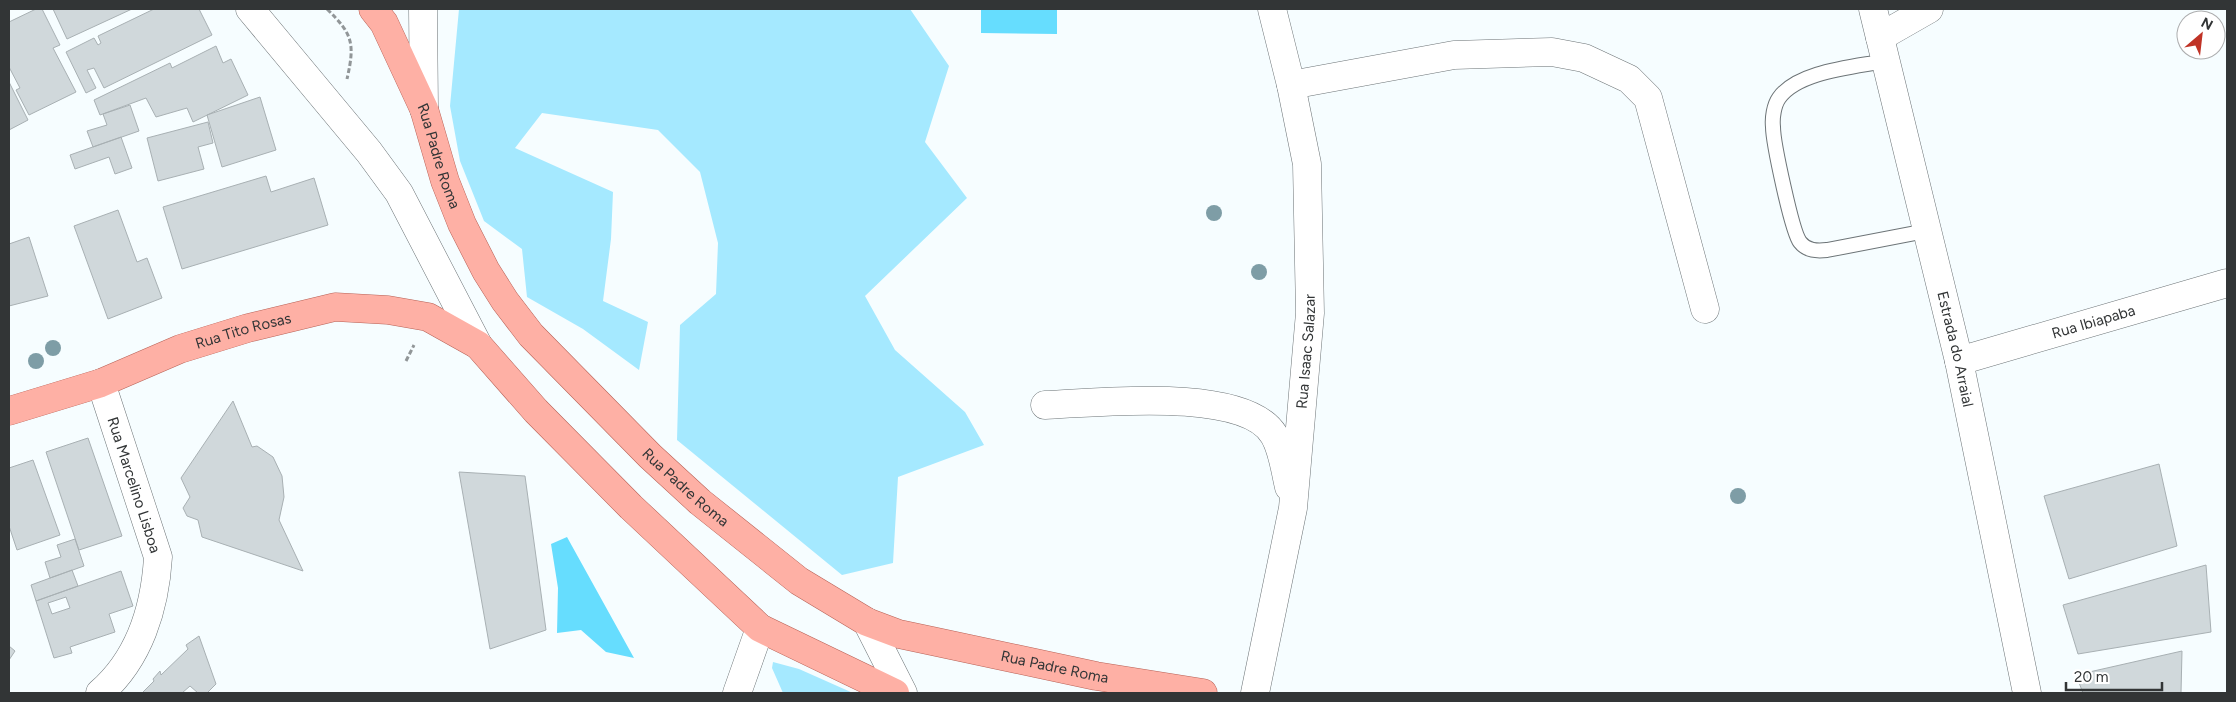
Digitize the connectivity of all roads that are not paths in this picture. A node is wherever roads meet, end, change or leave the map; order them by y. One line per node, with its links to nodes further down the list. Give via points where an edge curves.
1 (250, 9): 13 (street, via 399,193)
2 (373, 9): 9 (main road, via 384,23)
3 (424, 9): 9 (street, Rua Padre Roma)
4 (1272, 9): 8 (street, Rua Isaac Salazar)
5 (1873, 9): 7 (street, Estrada do Arraial)
6 (1929, 9): 7 (street)
7 (1882, 49): 10 (street, Estrada do Arraial); 10 (lane, via 1794,84 1779,97 1774,108 1773,128 1791,218 1801,244 1813,251)
8 (1291, 85): 12 (street, via 1454,55 1552,52 1584,58 1630,79 1648,98); 18 (street, Rua Isaac Salazar, via 1307,164 1310,313)
9 (424, 109): 19 (main road, Rua Padre Roma, via 445,181 462,224 486,271 531,335 700,502 799,581)
10 (1926, 231): 14 (street, Estrada do Arraial)
11 (2227, 283): 14 (street, Rua Ibiapaba)
12 (1705, 309)
13 (478, 345): 15 (main road, Rua Tito Rosas, via 428,317 388,310 334,307 180,349); 20 (main road, via 536,411 631,507)
14 (1959, 361): 27 (street, Estrada do Arraial)
15 (101, 383): 17 (main road, Rua Tito Rosas); 21 (street, Rua Marcelino Lisboa, via 158,557 157,584 150,614 135,651 110,685)
16 (1045, 405): 18 (street, via 1184,402 1209,404 1247,414 1274,435)
17 (9, 411)
18 (1293, 508): 26 (street, Rua Isaac Salazar)
19 (867, 622): 24 (street); 25 (main road, Rua Padre Roma, via 932,642 1096,676)
20 (760, 628): 22 (street); 23 (main road)
21 (100, 693)
22 (737, 693)
23 (895, 693)
24 (903, 693)
25 (1203, 693)
26 (1256, 693)
27 (2027, 693)

